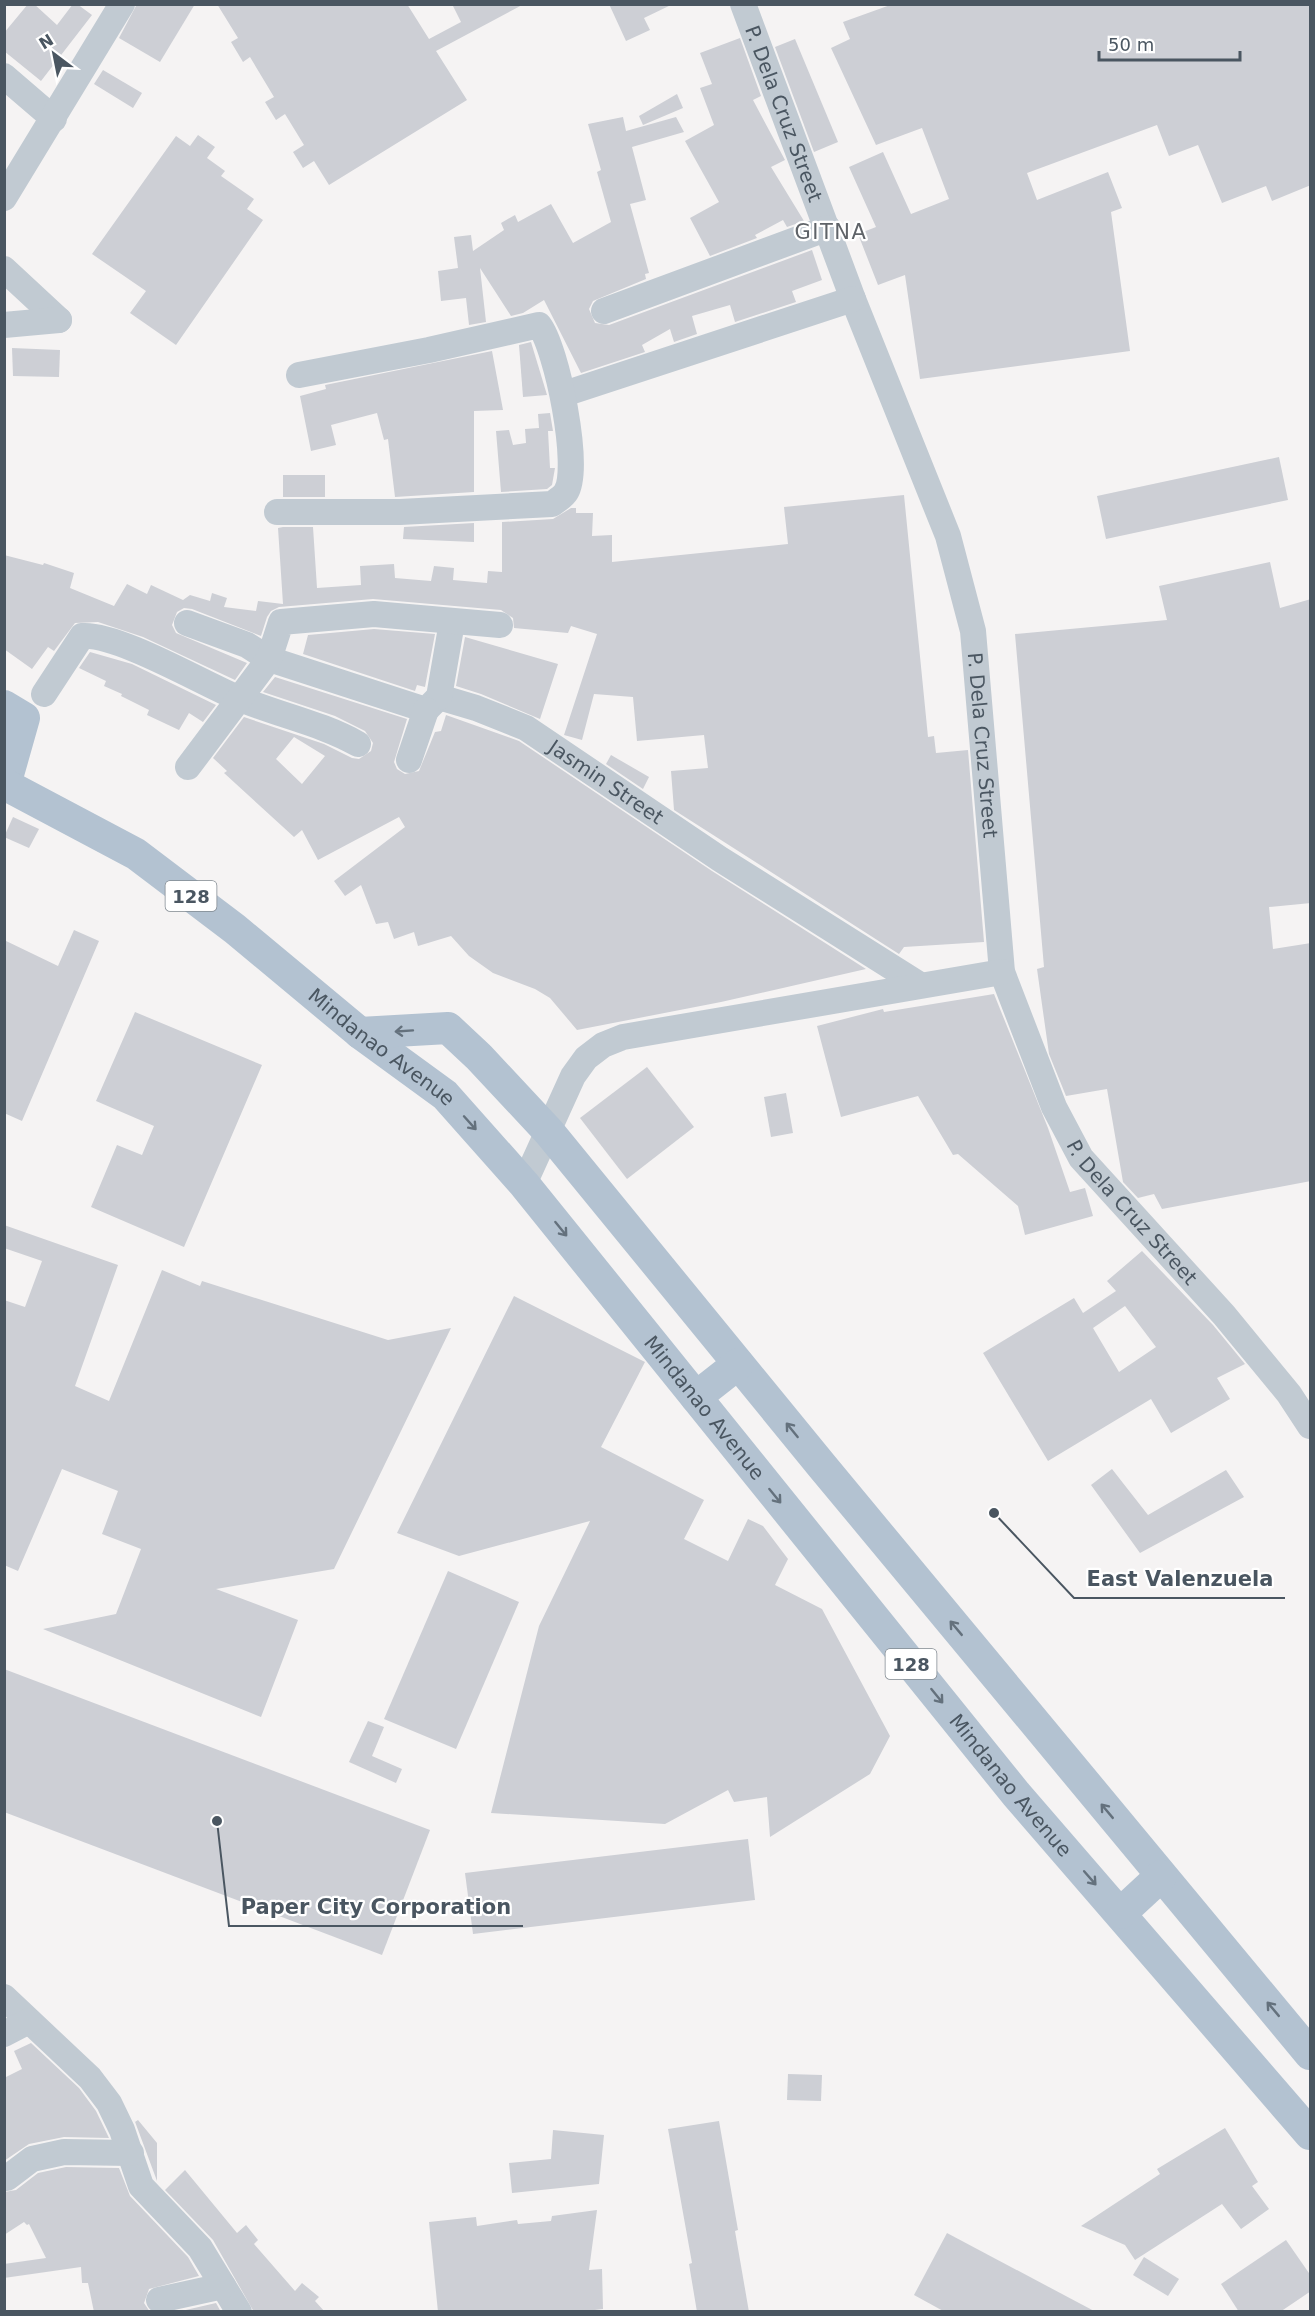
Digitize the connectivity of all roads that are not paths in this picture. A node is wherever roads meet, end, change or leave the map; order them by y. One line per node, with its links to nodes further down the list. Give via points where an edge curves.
1 (122, 4): 4 (street)
2 (743, 4): 6 (street, P. Dela Cruz Street)
3 (4, 76): 4 (street)
4 (54, 119): 5 (street)
5 (4, 198)
6 (828, 228): 8 (street, P. Dela Cruz Street); 9 (street)
7 (4, 269): 10 (street, via 59,320)
8 (854, 299): 12 (street); 26 (street, P. Dela Cruz Street, via 948,536 973,631)
9 (604, 311)
10 (4, 325)
11 (299, 375): 12 (street, via 536,324 549,344)
12 (564, 394): 13 (street, via 570,474 567,492 552,504 400,512)
13 (277, 512)
14 (452, 622): 16 (street); 17 (street, via 375,614 281,622); 20 (street)
15 (187, 623): 17 (street, Jasmin Street, via 247,645)
16 (500, 625)
17 (269, 659): 19 (street); 20 (street, Jasmin Street)
18 (44, 694): 19 (street, via 82,636 94,635)
19 (240, 699): 22 (street, via 331,730); 24 (street)
20 (433, 703): 23 (street); 27 (street, Jasmin Street, via 476,708 526,728 720,859)
21 (14, 712): 25 (main road)
22 (358, 744)
23 (409, 760)
24 (188, 766)
25 (5, 785): 28 (main road, Mindanao Avenue / 128, via 136,854 235,928)
26 (1002, 972): 27 (street); 33 (street, P. Dela Cruz Street, via 1054,1107 1081,1158 1224,1315)
27 (920, 985): 29 (street, via 623,1037 586,1058 573,1076)
28 (360, 1034): 29 (main road, 128, one-way to 28, via 448,1028); 30 (main road, Mindanao Avenue / 128, one-way to 30, via 445,1095)
29 (549, 1132): 30 (street); 31 (main road, 128)
30 (524, 1184): 32 (main road, Mindanao Avenue / 128, one-way to 32)
31 (738, 1364): 32 (main road); 34 (main road, 128, one-way to 31)
32 (696, 1397): 35 (main road, Mindanao Avenue / 128, one-way to 35, via 1016,1794)
33 (1311, 1426)
34 (1161, 1876): 35 (main road); 39 (main road, 128, one-way to 34)
35 (1121, 1913): 40 (main road, Mindanao Avenue / 128)
36 (4, 1997): 37 (street)
37 (29, 2021): 38 (street); 41 (street, via 90,2078 109,2103)
38 (4, 2034)
39 (1311, 2054)
40 (1311, 2134)
41 (131, 2153): 42 (street, via 64,2152 32,2159); 43 (street, via 141,2186 187,2231)
42 (7, 2178)
43 (223, 2286): 44 (street); 45 (street)
44 (159, 2300)
45 (239, 2312)

